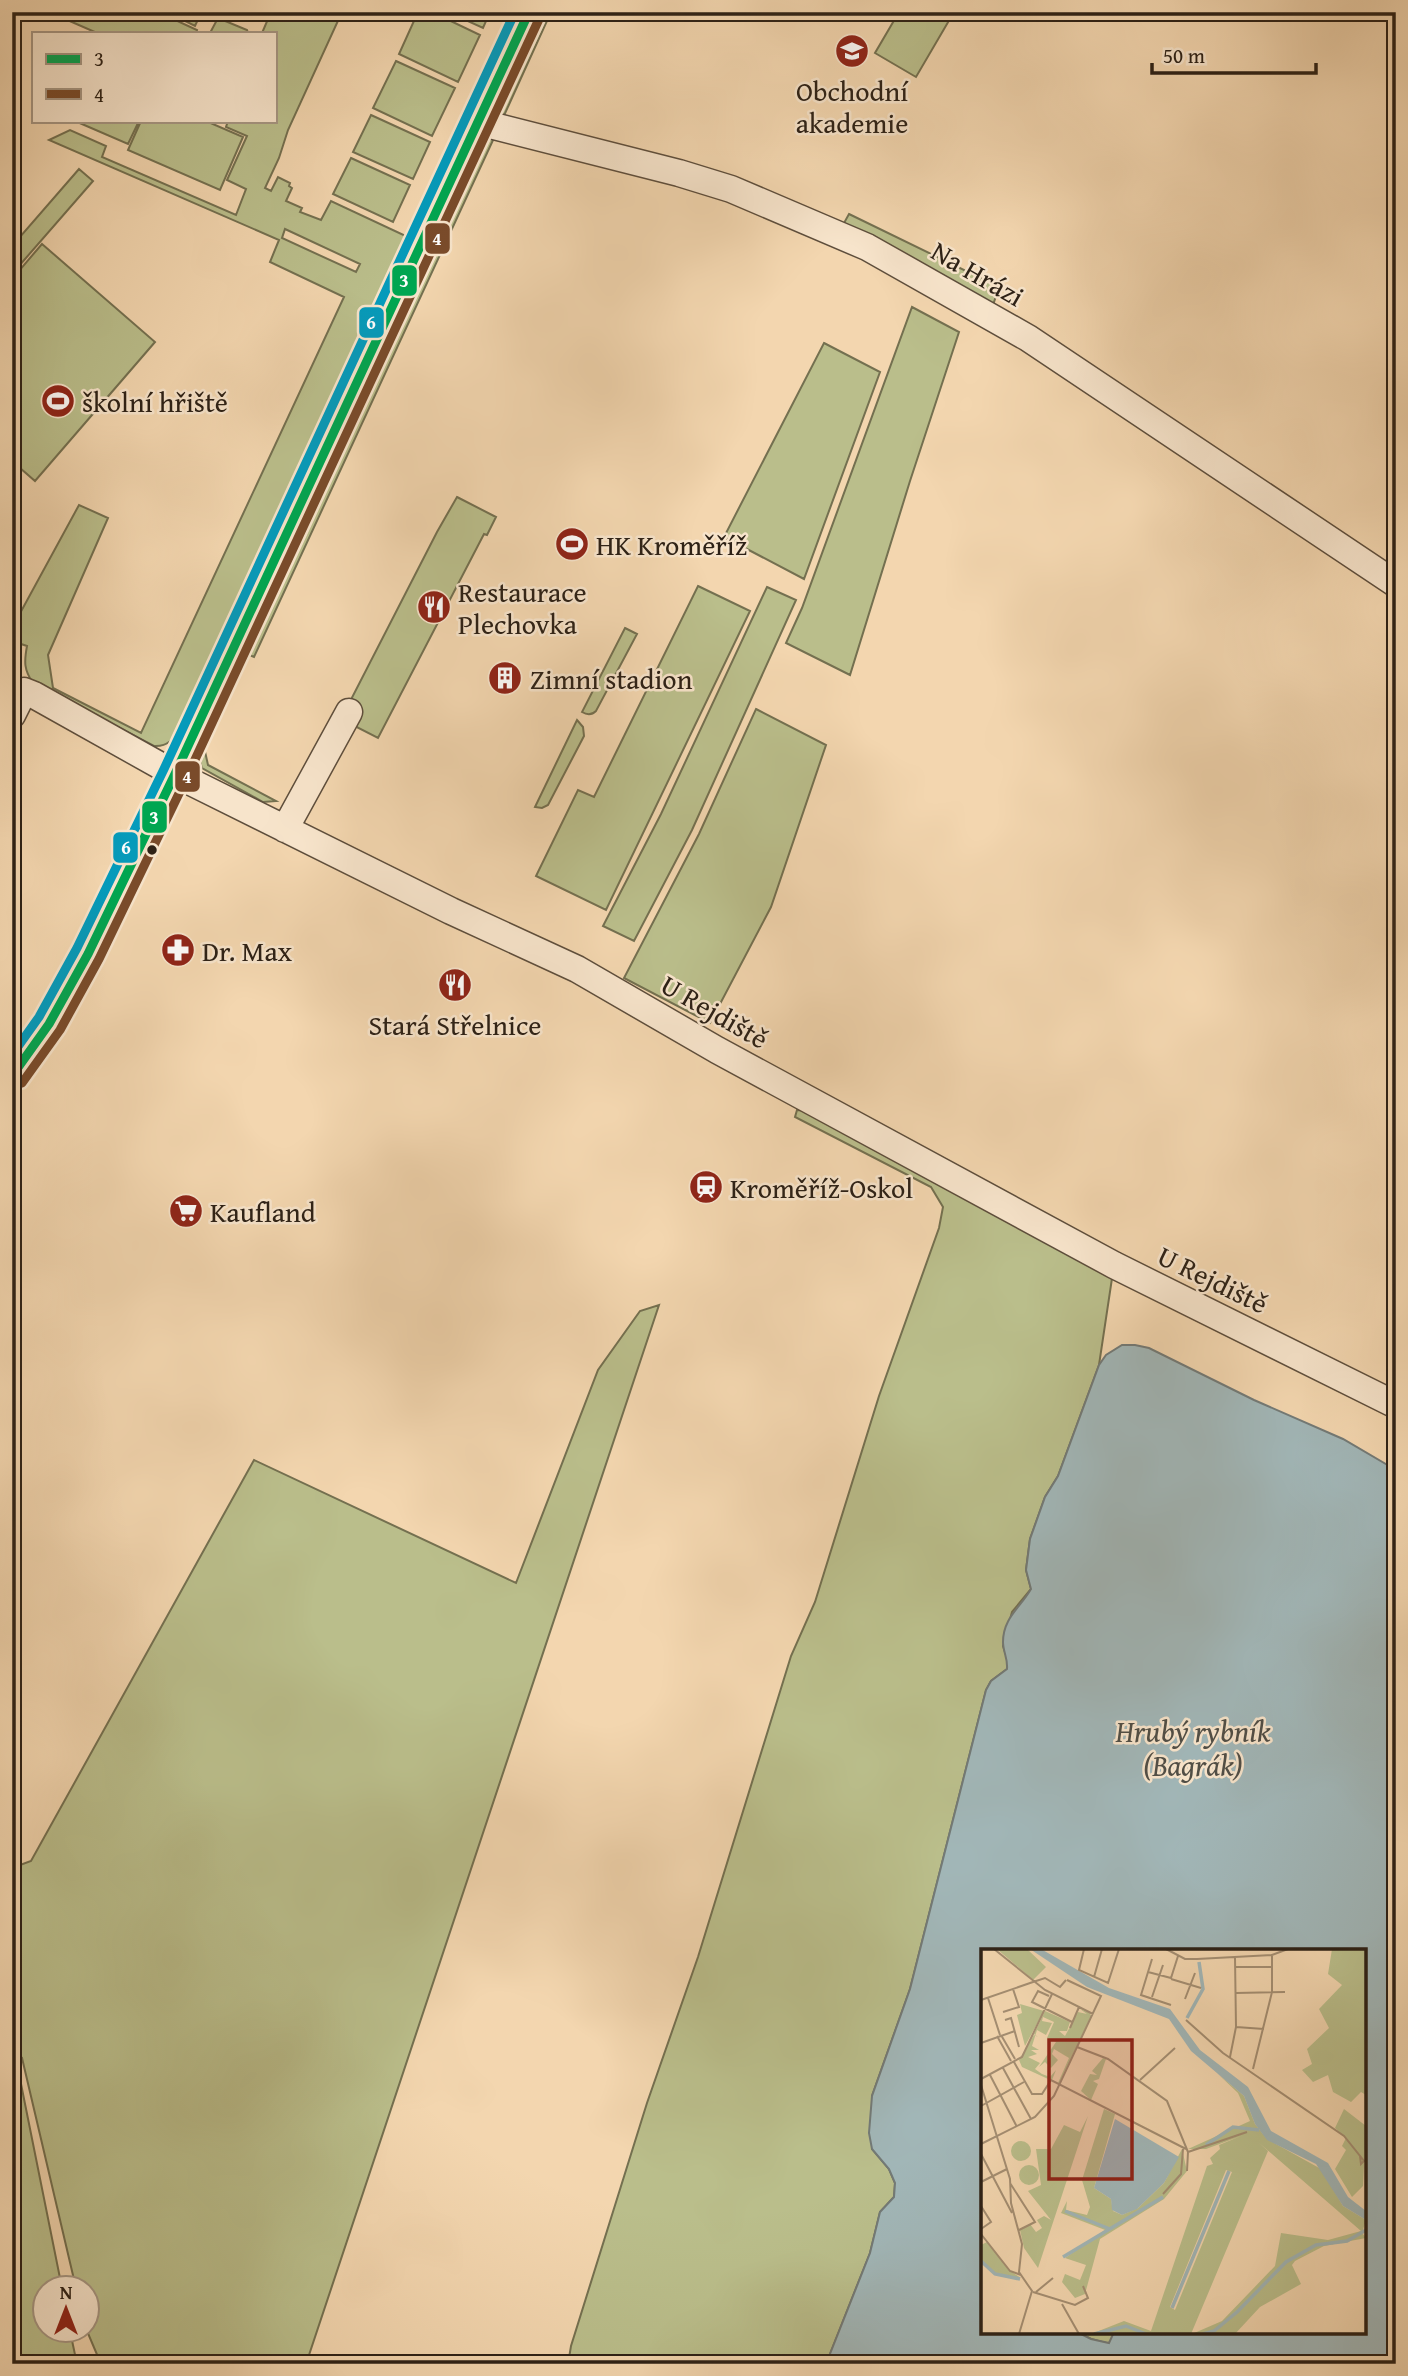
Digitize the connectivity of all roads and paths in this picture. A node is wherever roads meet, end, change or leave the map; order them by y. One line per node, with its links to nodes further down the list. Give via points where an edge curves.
1 (528, 12): 2 (street)
2 (478, 122): 3 (street, Na Hrázi, via 718,185 867,247 1028,338); 7 (street)
3 (1396, 584)
4 (18, 688): 6 (street, U Rejdiště); 7 (street, U Rejdiště)
5 (349, 712): 8 (street)
6 (12, 715)
7 (175, 775): 8 (street, U Rejdiště); 9 (street, via 88,954 49,1024)
8 (285, 829): 10 (street, U Rejdiště, via 577,970 1114,1265)
9 (12, 1076)
10 (1396, 1405)

